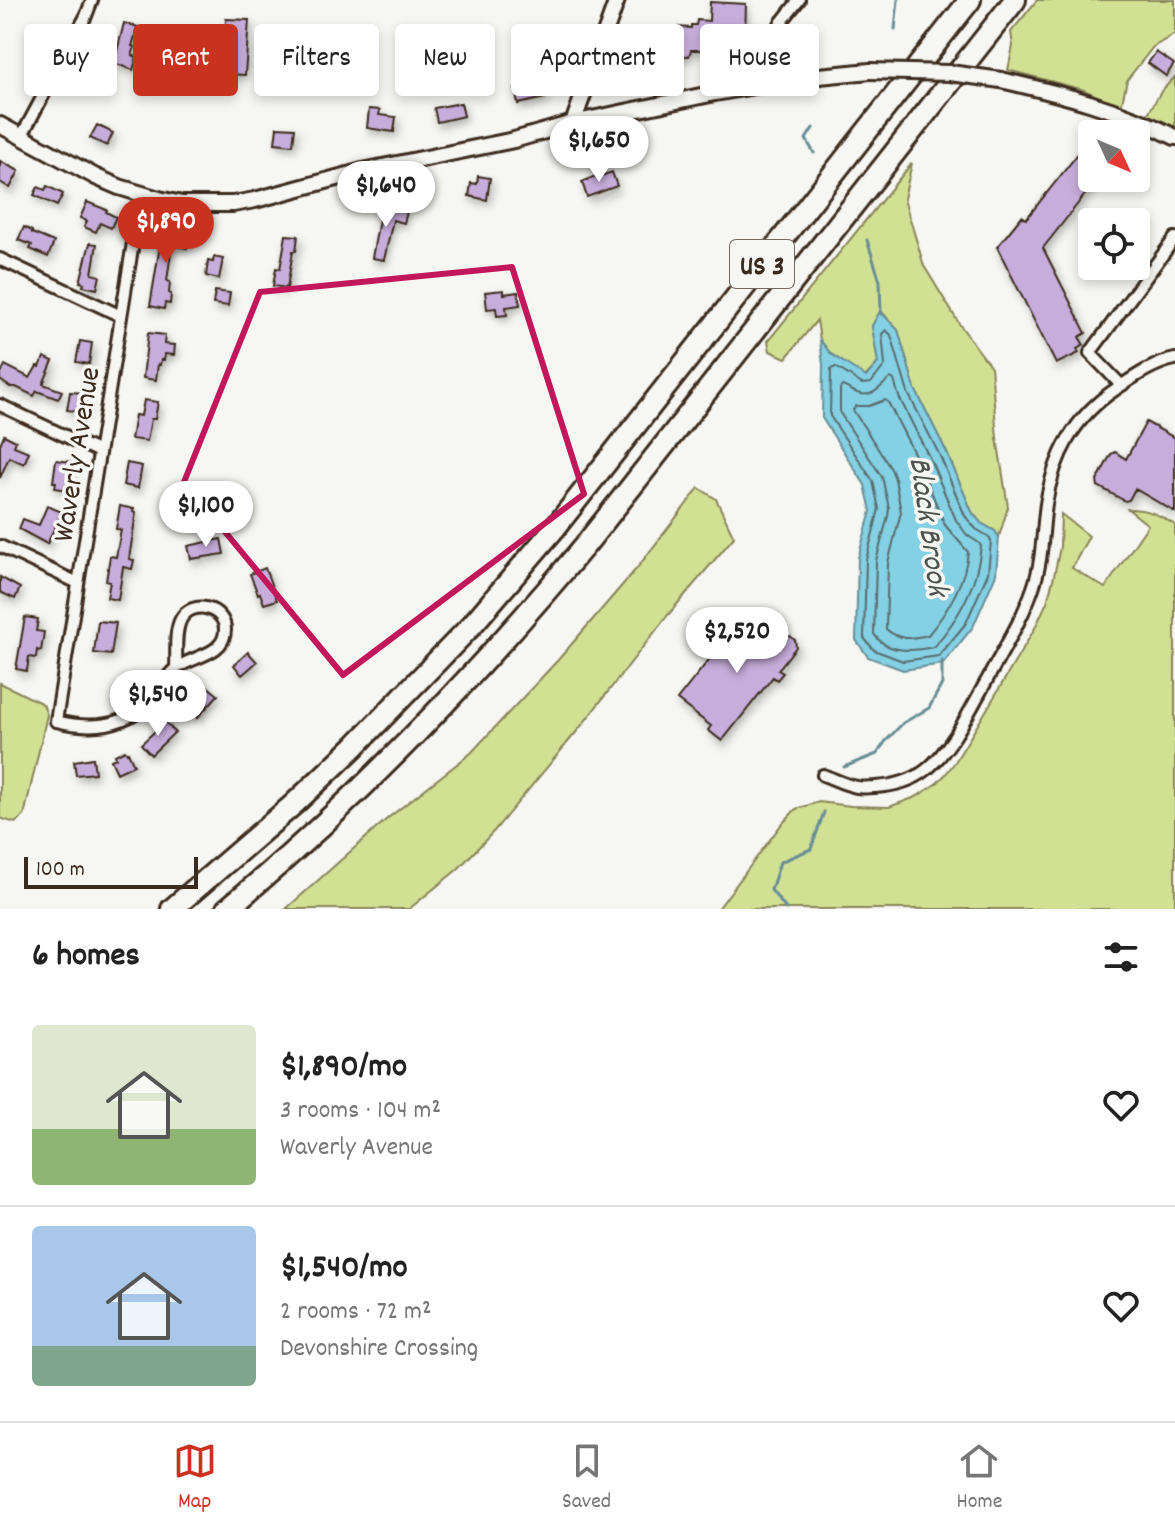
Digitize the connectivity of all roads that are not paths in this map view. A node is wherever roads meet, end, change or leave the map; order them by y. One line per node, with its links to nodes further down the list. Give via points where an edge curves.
1 (92, 0): 9 (street)
2 (617, 0): 7 (main road)
3 (799, 0): 6 (street)
4 (970, 0): 23 (highway, US 3, via 554,529 471,626 294,804)
5 (1015, 0): 24 (highway, US 3, via 533,608 388,763)
6 (780, 24)
7 (573, 123): 10 (main road, bridge, via 772,82 870,71 1001,80 1096,104); 11 (main road, via 233,204 182,204)
8 (0, 125): 9 (main road)
9 (21, 137): 11 (main road, via 96,177)
10 (1175, 137)
11 (141, 193): 14 (street, Waverly Avenue)
12 (1175, 238): 16 (street, via 1090,353)
13 (0, 259): 14 (street)
14 (121, 316): 18 (street, Waverly Avenue)
15 (1175, 359): 16 (street)
16 (1121, 385): 22 (street, via 1067,437 1046,504 1034,586 1007,644 941,754 925,770 886,786 858,788)
17 (0, 405): 18 (street)
18 (99, 452): 20 (street, Waverly Avenue)
19 (0, 546): 20 (street)
20 (78, 583): 21 (street, Waverly Avenue, via 56,721 88,726 120,721 147,704)
21 (176, 668): 21 (street, via 220,644 225,630 216,612 197,607 181,619)
22 (823, 775)
23 (172, 909)
24 (227, 909)

